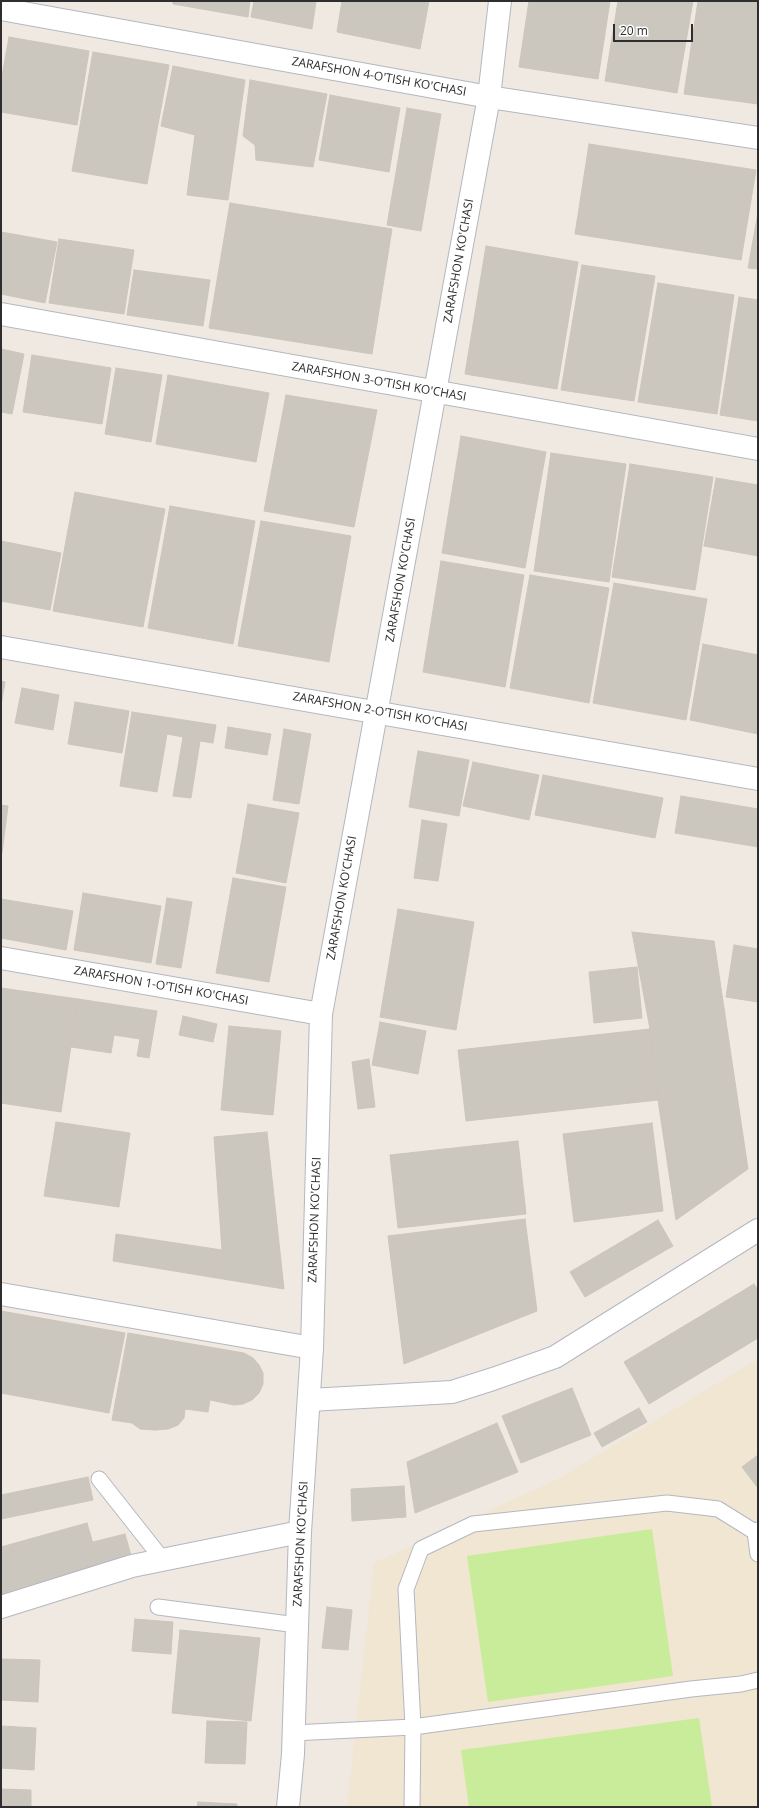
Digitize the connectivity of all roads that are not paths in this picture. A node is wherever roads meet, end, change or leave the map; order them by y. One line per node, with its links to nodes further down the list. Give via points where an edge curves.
1 (500, 1): 3 (street, ZARAFSHON KO'CHASI)
2 (1, 9): 3 (street, ZARAFSHON 4-O'TISH KO'CHASI)
3 (489, 97): 4 (street, ZARAFSHON 4-O'TISH KO'CHASI); 6 (street, ZARAFSHON KO'CHASI)
4 (758, 138)
5 (1, 314): 6 (street, ZARAFSHON 3-O'TISH KO'CHASI)
6 (435, 392): 7 (street, ZARAFSHON 3-O'TISH KO'CHASI); 9 (street, ZARAFSHON KO'CHASI)
7 (758, 449)
8 (1, 647): 9 (street, ZARAFSHON 2-O'TISH KO'CHASI)
9 (377, 711): 10 (street, ZARAFSHON 2-O'TISH KO'CHASI); 12 (street, ZARAFSHON KO'CHASI)
10 (758, 779)
11 (1, 958): 12 (street, ZARAFSHON 1-O'TISH KO'CHASI)
12 (321, 1014): 15 (street, ZARAFSHON KO'CHASI)
13 (758, 1230): 16 (street, via 555,1357 452,1392)
14 (1, 1294): 15 (street)
15 (312, 1348): 16 (street, ZARAFSHON KO'CHASI)
16 (310, 1400): 19 (street, ZARAFSHON KO'CHASI)
17 (99, 1479): 21 (lane)
18 (757, 1531): 20 (lane); 26 (lane, via 718,1509 667,1503 473,1524 421,1549 406,1589)
19 (300, 1532): 21 (street); 24 (street, ZARAFSHON KO'CHASI)
20 (758, 1554)
21 (164, 1560): 22 (street, via 132,1566)
22 (1, 1607)
23 (158, 1607): 24 (lane)
24 (297, 1625): 27 (street, ZARAFSHON KO'CHASI)
25 (758, 1680): 26 (lane)
26 (413, 1727): 27 (lane); 29 (lane)
27 (294, 1733): 28 (street, ZARAFSHON KO'CHASI)
28 (288, 1807)
29 (412, 1807)

